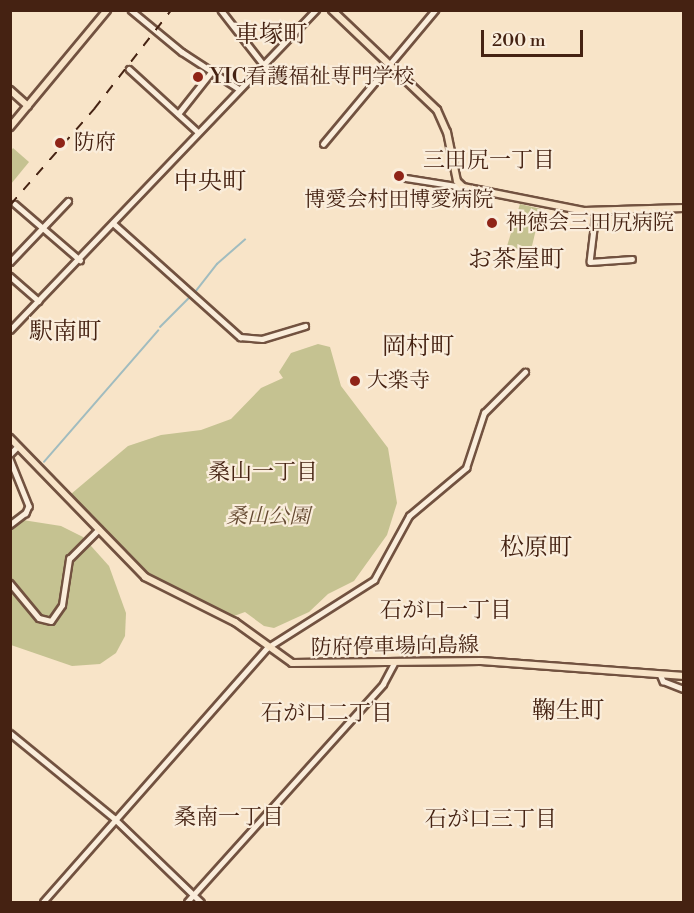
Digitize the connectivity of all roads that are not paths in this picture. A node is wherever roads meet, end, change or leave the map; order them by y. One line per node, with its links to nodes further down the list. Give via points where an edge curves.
1 (107, 10): 13 (main road)
2 (131, 10): 10 (street)
3 (221, 10): 7 (street)
4 (316, 10): 7 (street)
5 (332, 10): 8 (main road)
6 (435, 10): 8 (street)
7 (263, 64): 11 (street)
8 (392, 66): 17 (street); 19 (main road, via 441,117 457,181)
9 (129, 69): 14 (street)
10 (212, 71): 11 (street); 14 (street)
11 (239, 89): 16 (street)
12 (10, 90): 13 (main road)
13 (28, 106): 15 (main road)
14 (178, 114): 16 (street)
15 (10, 127)
16 (198, 132): 24 (street)
17 (323, 144)
18 (406, 178): 19 (street)
19 (463, 188): 23 (main road)
20 (68, 201): 25 (street)
21 (15, 204): 25 (street)
22 (684, 208): 23 (main road)
23 (596, 212): 26 (street, via 590,262)
24 (113, 223): 27 (street); 31 (street, via 240,337 262,339)
25 (43, 227): 27 (street); 28 (street)
26 (632, 259)
27 (80, 260): 30 (street)
28 (10, 262)
29 (10, 276): 30 (street)
30 (39, 301): 32 (street)
31 (305, 326)
32 (10, 330)
33 (525, 372): 41 (street, via 484,413 466,468 409,516 374,580)
34 (10, 438): 35 (main road, 防府停車場向島線)
35 (18, 446): 36 (street); 39 (main road, 防府停車場向島線)
36 (10, 454)
37 (10, 459): 38 (street, via 29,506)
38 (10, 525)
39 (99, 529): 40 (street, via 69,560 63,605 51,621 39,618); 41 (main road, 防府停車場向島線, via 155,584 235,622)
40 (10, 584)
41 (267, 648): 42 (main road, 防府停車場向島線, via 299,665); 47 (street)
42 (394, 663): 43 (main road, 防府停車場向島線, via 481,661); 48 (street, via 383,684)
43 (660, 674): 44 (main road, 防府停車場向島線); 45 (street, via 663,681)
44 (684, 676)
45 (684, 689)
46 (10, 733): 47 (street)
47 (114, 818): 48 (street); 49 (street)
48 (193, 896): 50 (street); 51 (street)
49 (43, 903)
50 (187, 903)
51 (201, 903)

